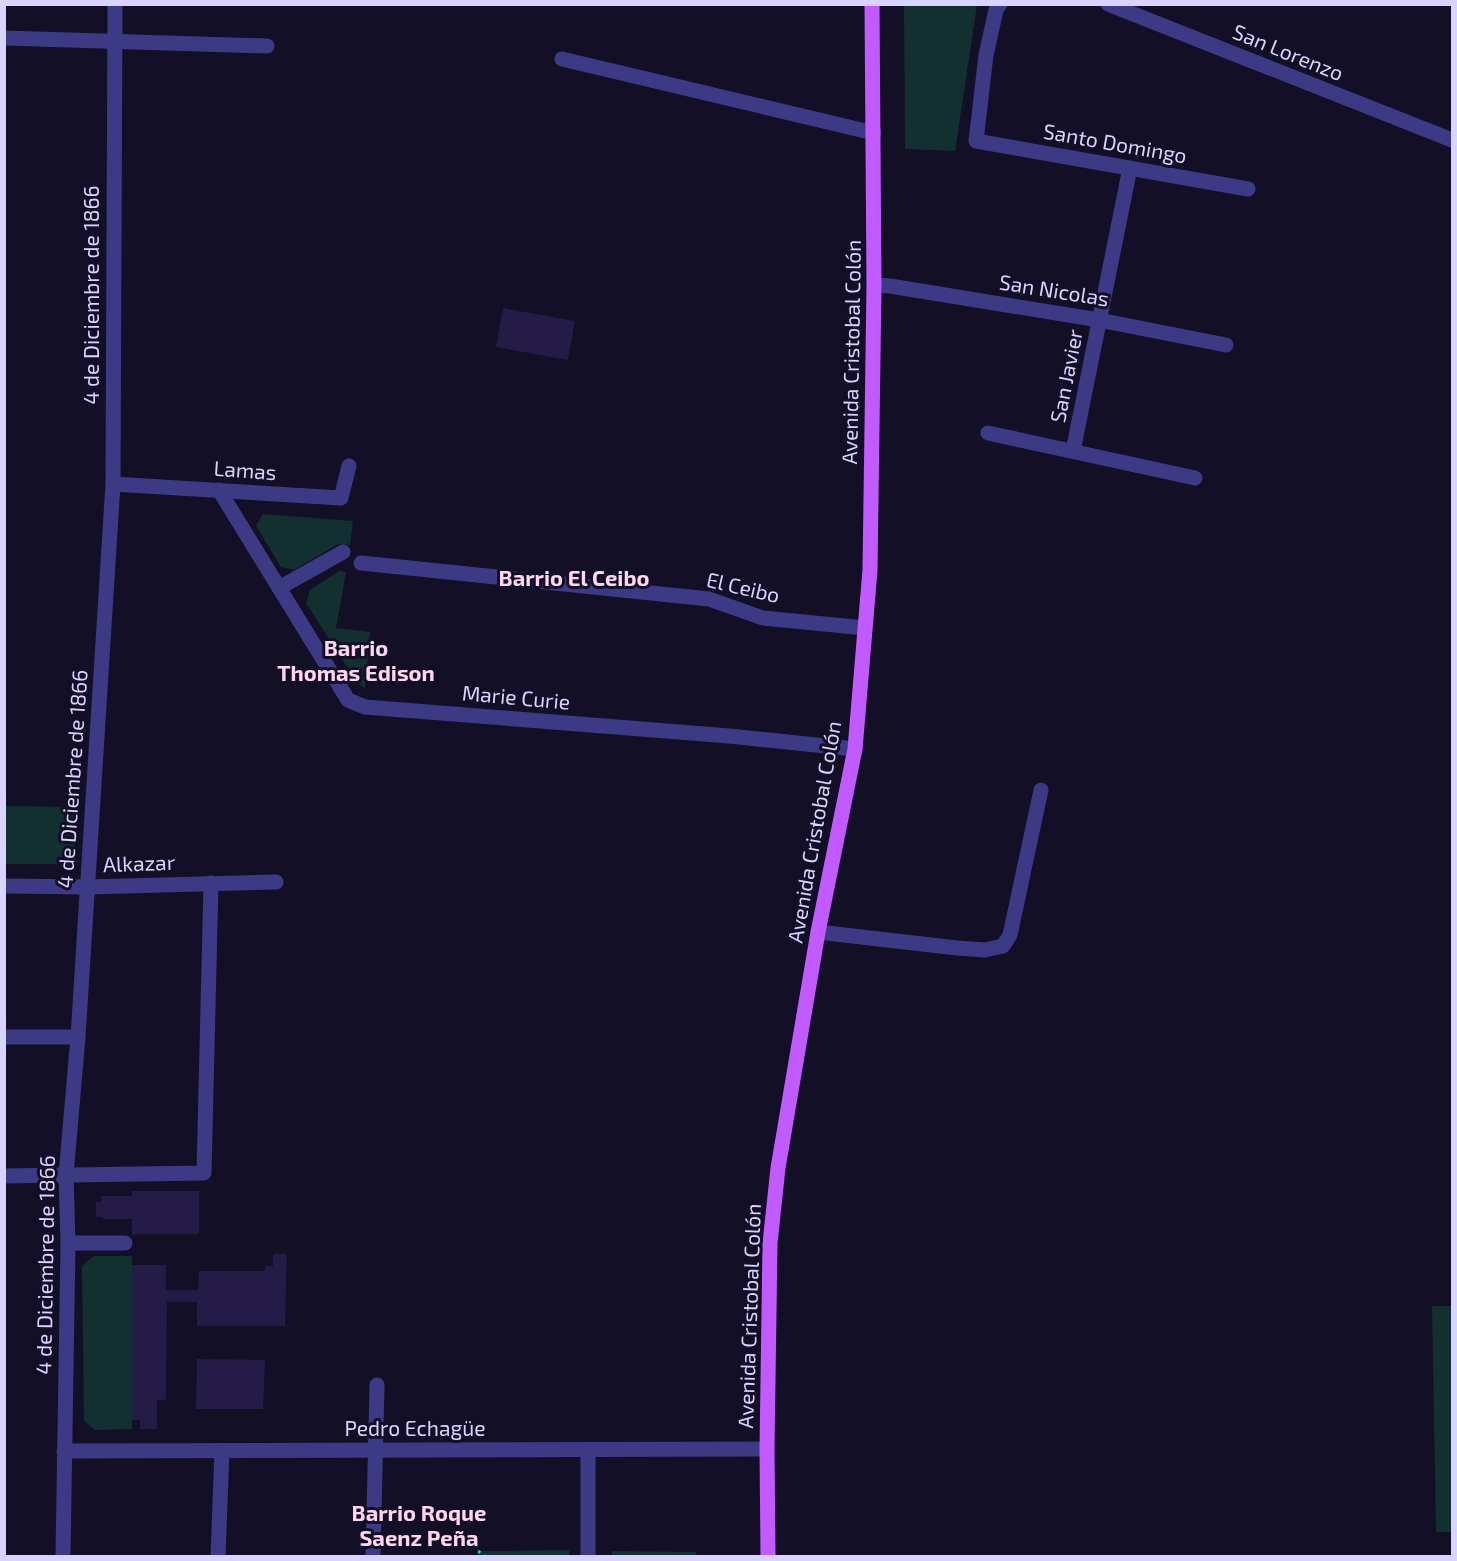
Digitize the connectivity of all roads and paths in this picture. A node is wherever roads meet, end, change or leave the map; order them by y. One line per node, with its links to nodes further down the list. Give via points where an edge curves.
1 (115, 4): 6 (street, 4 de Diciembre de 1866)
2 (872, 4): 9 (main road, Avenida Cristobal Colón)
3 (1000, 4): 11 (street, Santo Domingo, via 986,55 975,141)
4 (1108, 4): 10 (street, San Lorenzo)
5 (4, 38): 6 (street)
6 (114, 42): 7 (street); 20 (street, 4 de Diciembre de 1866)
7 (267, 46)
8 (561, 59): 9 (street)
9 (874, 134): 13 (main road, Avenida Cristobal Colón)
10 (1452, 141)
11 (1130, 168): 12 (street, Santo Domingo); 14 (street, San Javier)
12 (1248, 189)
13 (874, 285): 14 (street, San Nicolas); 25 (main road, Avenida Cristobal Colón, via 870,570)
14 (1099, 320): 15 (street, San Nicolas); 17 (street, San Javier)
15 (1226, 345)
16 (988, 433): 17 (street)
17 (1073, 451): 19 (street)
18 (349, 466): 21 (street, Lamas, via 341,498)
19 (1195, 478)
20 (113, 484): 21 (street, Lamas); 31 (street, 4 de Diciembre de 1866)
21 (219, 490): 24 (street, Marie Curie)
22 (343, 552): 24 (street)
23 (361, 563): 25 (street, El Ceibo, via 709,599 763,618)
24 (279, 588): 26 (street, Marie Curie, via 348,700 365,707)
25 (865, 628): 26 (main road, Avenida Cristobal Colón)
26 (855, 749): 32 (main road, Avenida Cristobal Colón)
27 (1041, 790): 32 (street, via 1010,935 1004,946 986,950)
28 (276, 882): 29 (street, Alkazar)
29 (211, 883): 31 (street, Alkazar); 35 (street, via 204,1173)
30 (4, 886): 31 (street, Alkazar)
31 (88, 887): 34 (street, 4 de Diciembre de 1866)
32 (818, 932): 40 (main road, Avenida Cristobal Colón, via 778,1168 770,1244)
33 (4, 1037): 34 (street)
34 (78, 1037): 35 (street, 4 de Diciembre de 1866)
35 (66, 1175): 36 (street); 37 (street, 4 de Diciembre de 1866)
36 (4, 1176)
37 (68, 1243): 38 (street); 43 (street, 4 de Diciembre de 1866)
38 (125, 1243)
39 (377, 1385): 41 (street)
40 (767, 1449): 42 (street, Pedro Echagüe); 51 (main road, Avenida Cristobal Colón)
41 (375, 1450): 42 (street, Pedro Echagüe); 44 (street, Pedro Echagüe); 48 (street)
42 (588, 1450): 50 (street)
43 (64, 1451): 44 (street, Pedro Echagüe); 46 (street, 4 de Diciembre de 1866)
44 (222, 1451): 47 (street)
45 (478, 1551): 49 (path)
46 (63, 1557)
47 (218, 1557)
48 (373, 1557)
49 (485, 1557)
50 (588, 1557)
51 (768, 1557)

